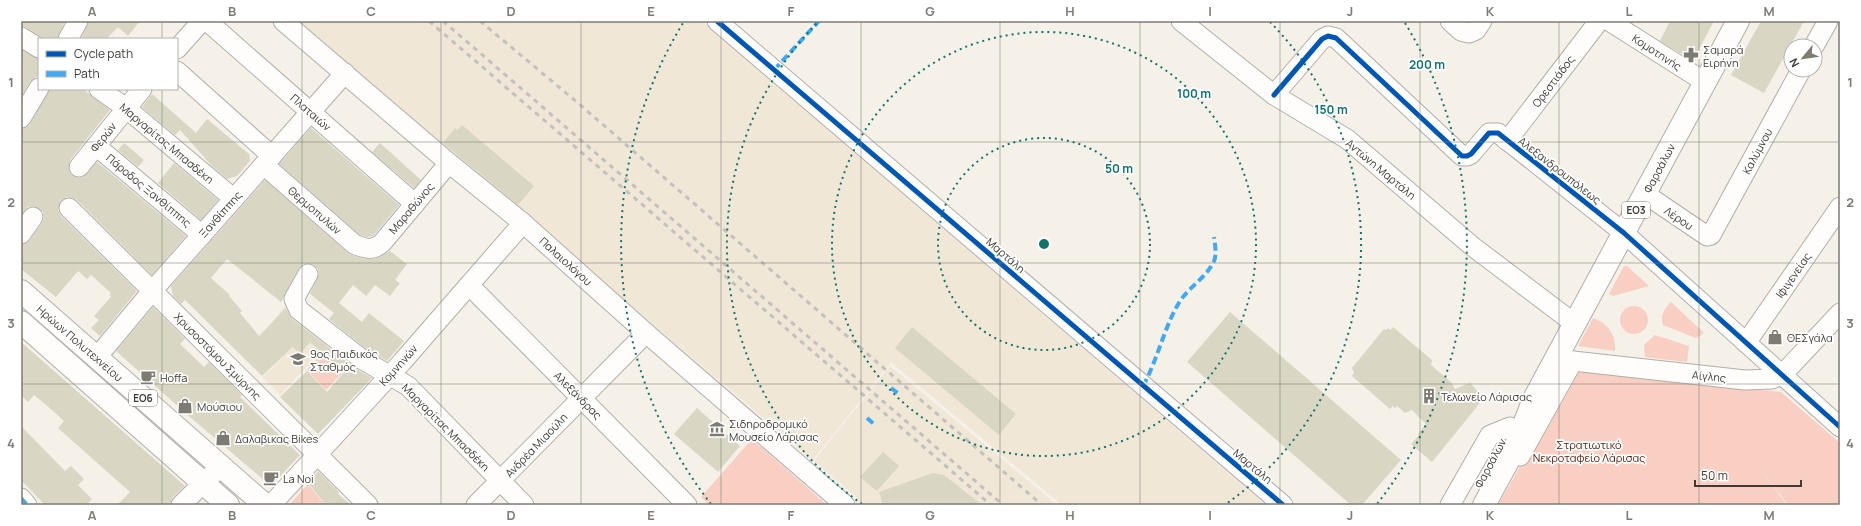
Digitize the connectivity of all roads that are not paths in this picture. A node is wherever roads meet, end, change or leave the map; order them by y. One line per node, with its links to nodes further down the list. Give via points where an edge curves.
1 (78, 21): 14 (street)
2 (202, 21): 17 (street)
3 (207, 21): 27 (street, Πλαταιών)
4 (283, 21): 19 (street, Παλαιολόγου)
5 (717, 21): 78 (street, Μαρτάλη)
6 (1181, 21): 25 (street, Αντώνη Μαρτάλη)
7 (1450, 21): 12 (street, via 1461,31)
8 (1599, 21): 29 (street, Ορεστιάδος)
9 (1609, 21): 21 (street, Κομοτηνής)
10 (1738, 21): 21 (main road, Φαρσάλων / ΕΟ3)
11 (1828, 21): 15 (street)
12 (1475, 27)
13 (21, 37): 16 (street)
14 (69, 38)
15 (1818, 38)
16 (38, 47)
17 (178, 48)
18 (178, 72): 31 (street, Θερμοπυλών)
19 (345, 73): 27 (street, Ξανθίππης); 32 (street, Παλαιολόγου)
20 (1797, 78): 41 (street, Καλύμνου)
21 (1705, 82): 34 (main road, Φαρσάλων / ΕΟ3)
22 (38, 90): 28 (street)
23 (100, 90): 26 (street, Μαργαρίτας Μπασδέκη)
24 (141, 90): 26 (street, Φερών)
25 (1274, 95): 29 (street, Αλεξανδρουπόλεως, via 1322,39 1328,36 1336,38 1462,156 1471,154 1489,133 1498,133); 52 (street, Αντώνη Μαρτάλη, via 1347,139 1472,246)
26 (126, 108): 30 (street, Φερών); 35 (street, Μαργαρίτας Μπασδέκη)
27 (311, 112): 31 (street, Ξανθίππης); 36 (street, Πλαταιών)
28 (21, 118)
29 (1507, 141): 42 (street, Αλεξανδρουπόλεως)
30 (96, 146): 33 (street, Φερών); 44 (street, Πάροδος Ξανθίππης)
31 (268, 161): 35 (street, Ξανθίππης); 45 (street, Θερμοπυλών, via 354,244)
32 (449, 163): 36 (street, Μαραθώνος); 40 (street, Παλαιολόγου)
33 (79, 167)
34 (1645, 194): 41 (street, Λέρου, via 1707,236); 42 (main road, Φαρσάλων / ΕΟ3)
35 (234, 199): 44 (street, Ξανθίππης)
36 (415, 204): 45 (street, Μαραθώνος, via 382,243)
37 (1840, 206): 54 (street, Ιφιγενείας)
38 (69, 208): 48 (street, Χρυσοστόμου Σμύρνης)
39 (33, 218): 43 (street)
40 (523, 223): 47 (street, Κομνηνών); 53 (street, Παλαιολόγου)
41 (1714, 232)
42 (1624, 233): 52 (main road, Φαρσάλων / ΕΟ3); 54 (street, Αλεξανδρουπόλεως)
43 (21, 234)
44 (202, 235): 48 (street, Ξανθίππης)
45 (370, 249)
46 (308, 274): 58 (street, Μαργαρίτας Μπασδέκη, via 294,299 299,310 363,360)
47 (469, 285): 58 (street, Κομνηνών); 60 (street, Αλεξάνδρας)
48 (153, 290): 55 (street, Ξανθίππης); 63 (street, Χρυσοστόμου Σμύρνης)
49 (21, 291): 55 (main road, Ηρώων Πολυτεχνείου / ΕΟ6)
50 (1840, 313): 59 (street)
51 (21, 322): 66 (main road, Ηρώων Πολυτεχνείου / ΕΟ6)
52 (1575, 324): 57 (main road, Φαρσάλων / ΕΟ3)
53 (646, 333): 60 (street, Ανδρέα Μιαούλη); 77 (street, Παλαιολόγου)
54 (1746, 343): 59 (street, Αλεξανδρουπόλεως)
55 (97, 357): 64 (main road, Ηρώων Πολυτεχνείου / ΕΟ6)
56 (1573, 361): 57 (street, Αίγλης); 59 (street, Αίγλης, via 1745,380 1772,379); 82 (street)
57 (1552, 367): 62 (main road, Φαρσάλων / ΕΟ3)
58 (390, 375): 63 (street, Κομνηνών); 65 (street, Μαργαρίτας Μπασδέκη, via 413,392)
59 (1782, 375): 61 (street, Αλεξανδρουπόλεως)
60 (581, 398): 65 (street, Ανδρέα Μιαούλη); 76 (street, Αλεξάνδρας)
61 (1840, 427)
62 (1515, 431): 79 (street, Φαρσάλων, via 1490,436); 80 (main road, Φαρσάλων / ΕΟ3); 81 (main road, Φαρσάλων / ΕΟ3)
63 (317, 455): 72 (street, Κομνηνών); 73 (street, Χρυσοστόμου Σμύρνης)
64 (220, 467): 66 (street); 71 (main road, Ηρώων Πολυτεχνείου / ΕΟ6)
65 (500, 481): 74 (street, Ανδρέα Μιαούλη); 75 (street, Μαργαρίτας Μπασδέκη)
66 (203, 484): 69 (street); 70 (main road, Ηρώων Πολυτεχνείου / ΕΟ6)
67 (21, 498): 68 (street)
68 (27, 505)
69 (181, 505)
70 (228, 505)
71 (265, 505)
72 (271, 505)
73 (368, 505)
74 (476, 505)
75 (524, 505)
76 (687, 505)
77 (845, 505)
78 (1283, 505)
79 (1450, 505)
80 (1468, 505)
81 (1484, 505)
82 (1494, 505)

